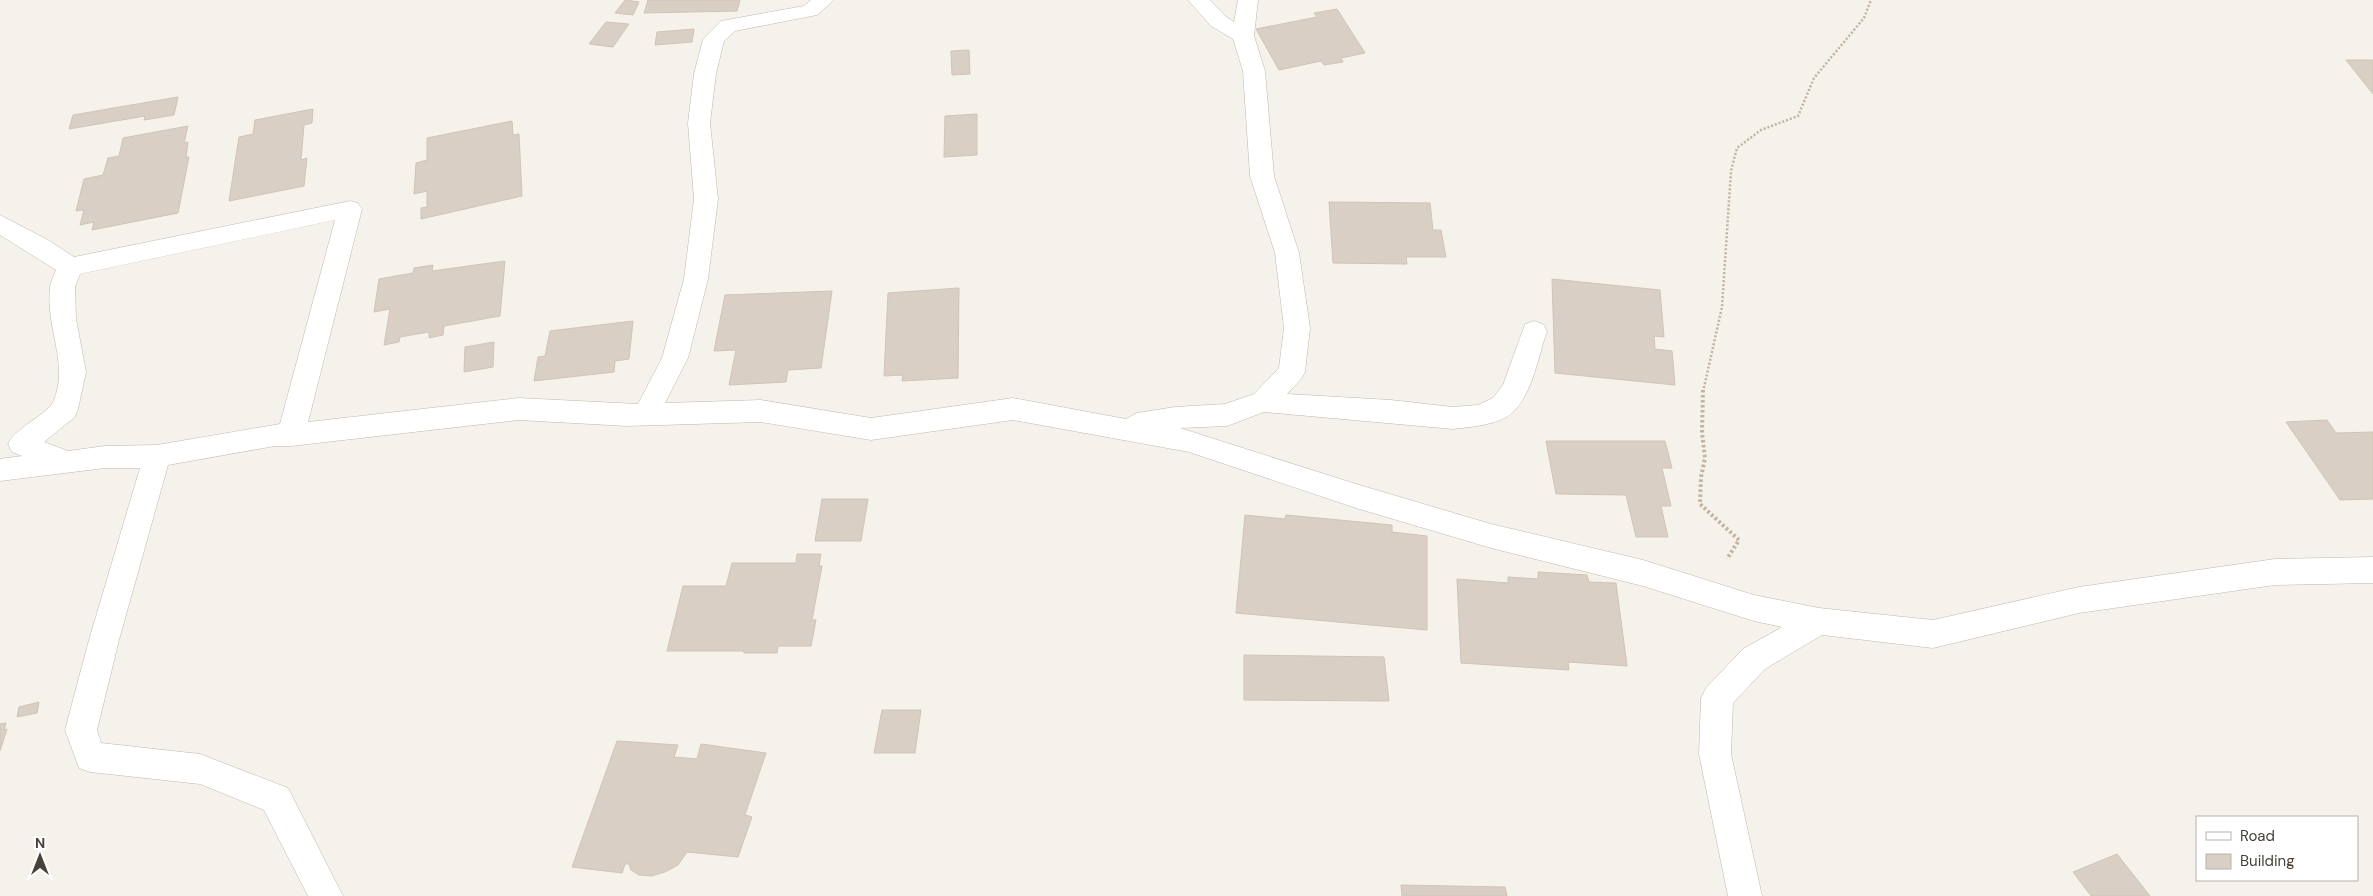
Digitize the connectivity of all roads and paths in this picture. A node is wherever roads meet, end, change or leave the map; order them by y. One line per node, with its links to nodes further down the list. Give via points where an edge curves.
1 (824, 0): 10 (street, via 810,11 728,26 714,39 704,74 699,123 706,199 696,279 675,358)
2 (1198, 0): 5 (street, via 1218,21)
3 (1248, 0): 5 (street)
4 (1871, 0): 17 (path, via 1864,18 1814,78 1798,116 1761,130 1737,148 1731,171 1722,307 1703,386 1705,458 1700,504 1739,540)
5 (1243, 36): 9 (street, via 1254,71 1262,176 1286,253 1297,328 1292,372)
6 (0, 224): 7 (street)
7 (70, 267): 12 (street, via 350,209); 14 (street, via 62,287 63,319 73,372 65,409 22,444)
8 (1534, 331): 9 (street, via 1515,389 1502,406 1481,415 1453,418)
9 (1264, 401): 11 (street, via 1227,415 1175,418)
10 (646, 414): 11 (street, via 761,411 871,430 1013,409); 12 (street, via 519,409)
11 (1116, 428): 17 (street, via 1189,441 1491,536 1643,573)
12 (291, 435): 13 (street)
13 (157, 456): 14 (street, via 104,457); 19 (street, via 81,730 90,757 200,769 276,799)
14 (66, 463): 15 (street)
15 (0, 470)
16 (2373, 570): 18 (street, via 2275,572 2080,600 1933,634)
17 (1706, 594): 18 (street, via 1754,608)
18 (1820, 621): 20 (street, via 1754,659 1717,698 1715,754)
19 (326, 896)
20 (1745, 896)

